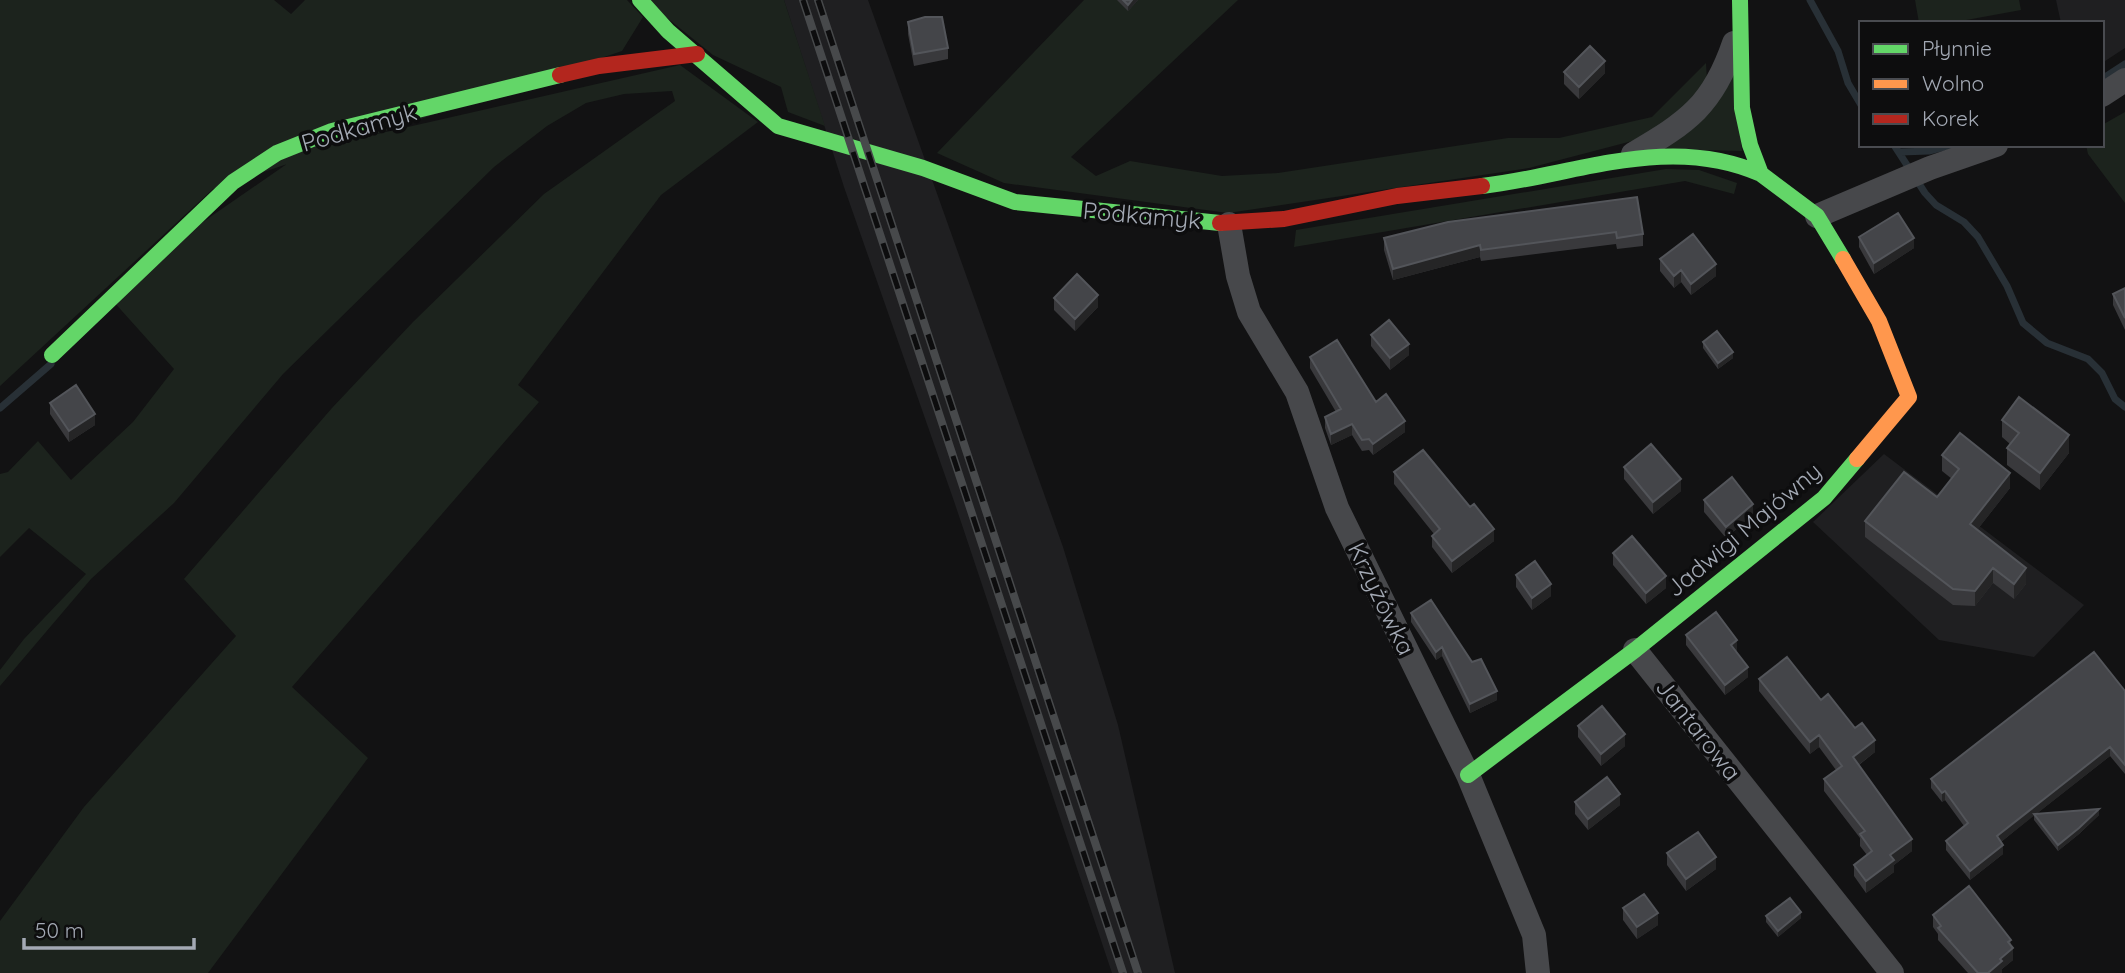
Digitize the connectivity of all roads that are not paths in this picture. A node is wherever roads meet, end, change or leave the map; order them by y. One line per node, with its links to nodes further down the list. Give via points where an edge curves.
1 (639, 0): 4 (street, Podkamyk)
2 (1740, 0): 3 (street)
3 (1740, 26): 8 (street, Podkamyk, via 1723,76 1703,106 1668,134); 9 (street, via 1742,108)
4 (697, 54): 11 (street, Podkamyk, via 778,126 814,138 923,168 1015,202); 12 (street, Podkamyk, via 599,66 332,131 277,153 233,182)
5 (2125, 80): 6 (street)
6 (2104, 93)
7 (1990, 147): 10 (street)
8 (1622, 160): 9 (street, Podkamyk, via 1669,154 1706,157); 11 (street, Podkamyk, via 1534,180 1397,196 1284,219)
9 (1761, 174): 10 (street, Jadwigi Majówny)
10 (1816, 216): 13 (street, Jadwigi Majówny, via 1879,321 1909,397 1824,498)
11 (1229, 224): 14 (street, Krzyżówka, via 1249,312 1297,392 1337,508)
12 (52, 355)
13 (1635, 650): 14 (street); 16 (street, Jantarowa)
14 (1468, 775): 15 (street, Krzyżówka, via 1534,935)
15 (1538, 973)
16 (1892, 973)

